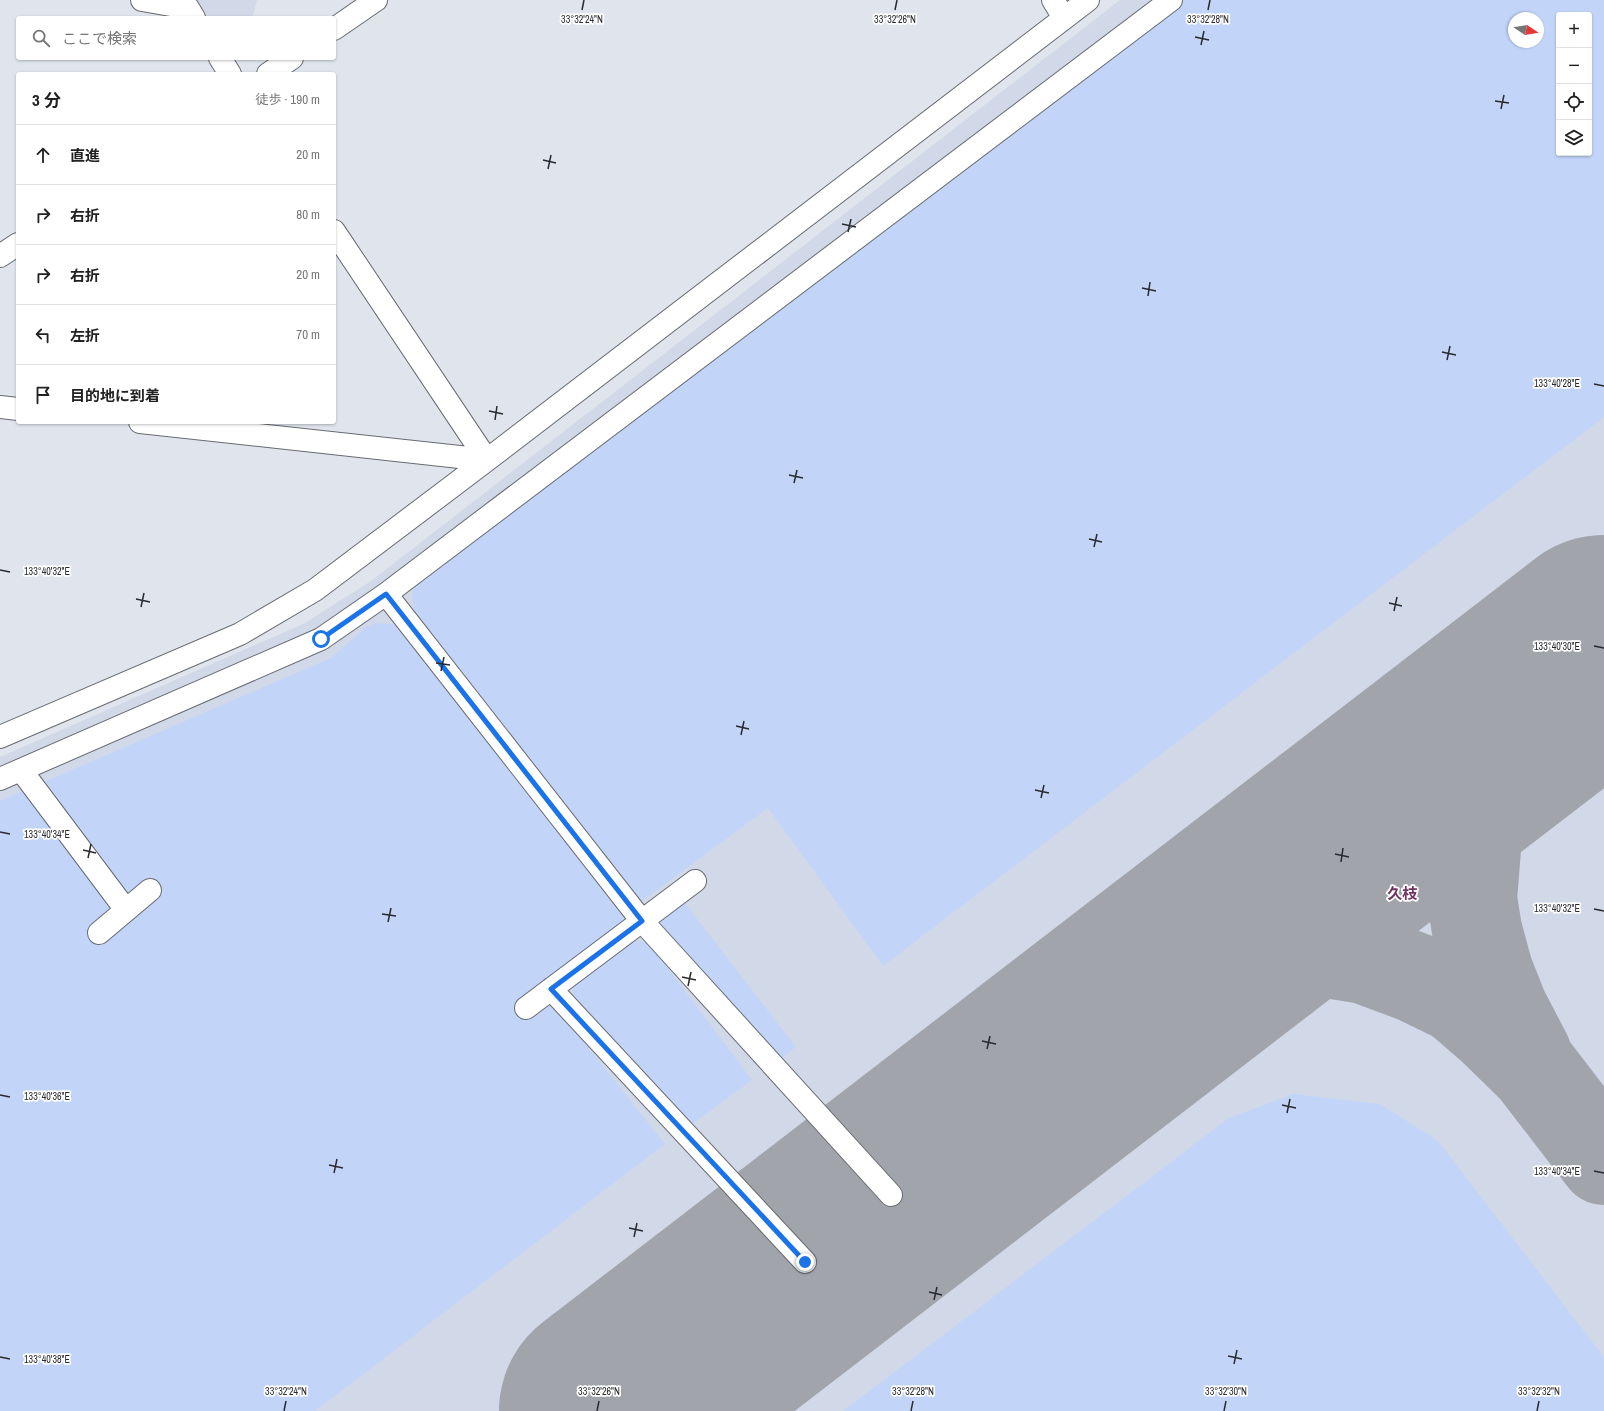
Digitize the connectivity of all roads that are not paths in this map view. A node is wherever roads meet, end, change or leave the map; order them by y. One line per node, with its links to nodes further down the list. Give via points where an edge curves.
1 (142, 0): 6 (street, via 188,8)
2 (376, 0): 8 (street)
3 (1053, 0): 7 (street)
4 (1088, 0): 7 (street)
5 (1171, 0): 20 (street)
6 (193, 16)
7 (1064, 18): 19 (street)
8 (336, 28)
9 (221, 60): 11 (street)
10 (289, 60): 12 (street)
11 (229, 72)
12 (271, 72)
13 (336, 234): 19 (street)
14 (16, 245): 15 (street)
15 (0, 256)
16 (0, 407): 17 (street)
17 (16, 408)
18 (158, 424): 19 (street)
19 (487, 460): 21 (street, via 315,590 240,634)
20 (386, 594): 22 (street, via 321,639); 27 (street)
21 (0, 737)
22 (21, 770): 23 (street); 26 (street)
23 (0, 780)
24 (696, 881): 27 (street)
25 (150, 890): 26 (street)
26 (126, 910): 28 (street)
27 (642, 921): 29 (street); 31 (street)
28 (99, 933)
29 (551, 989): 30 (street); 32 (street)
30 (526, 1008)
31 (891, 1195)
32 (805, 1262)

